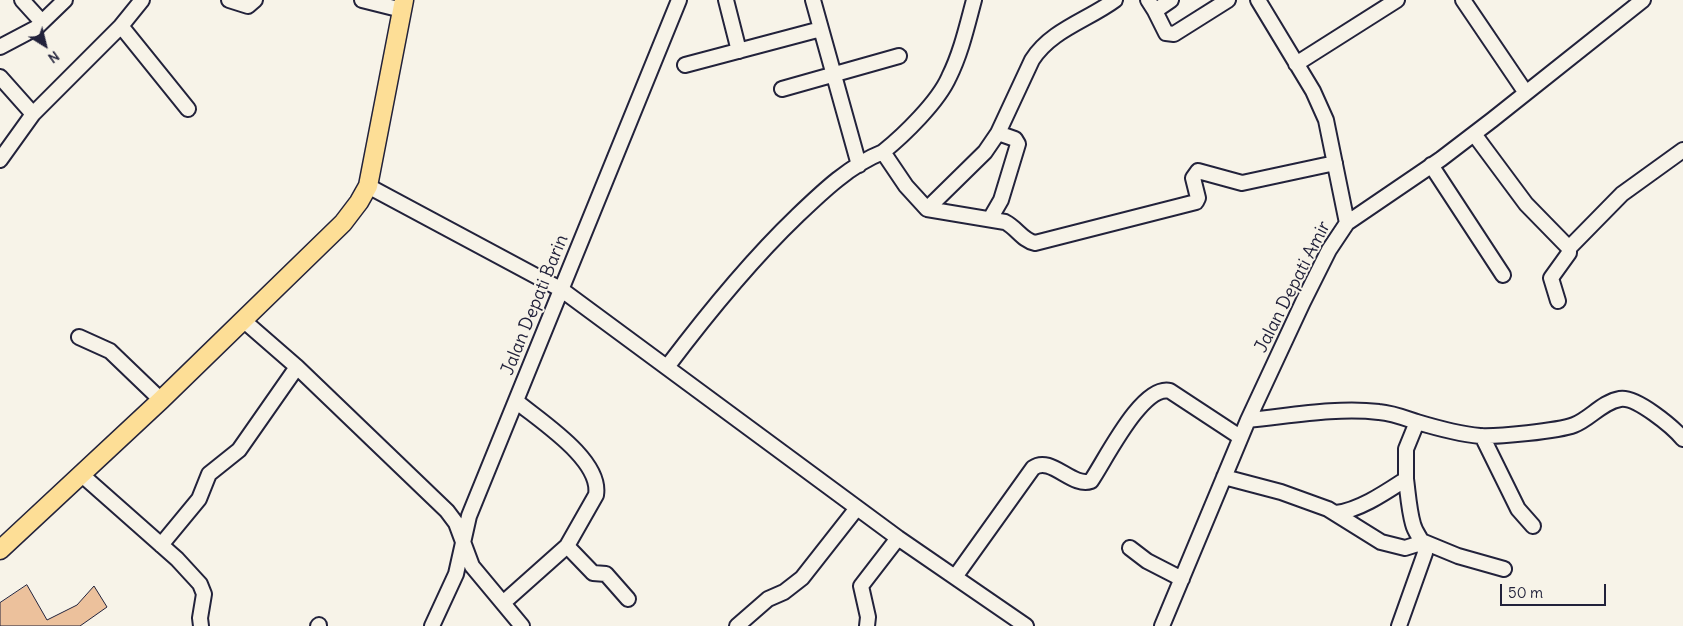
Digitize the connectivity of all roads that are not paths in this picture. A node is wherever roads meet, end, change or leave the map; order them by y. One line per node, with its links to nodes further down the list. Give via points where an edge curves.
1 (22, 0): 20 (street)
2 (65, 0): 20 (street)
3 (142, 0): 21 (street)
4 (229, 0): 5 (street, via 248,6)
5 (255, 0)
6 (362, 0): 18 (street)
7 (679, 0): 48 (street, Jalan Depati Barin)
8 (726, 0): 24 (street)
9 (813, 0): 22 (street)
10 (974, 0): 37 (street, via 949,79 924,111)
11 (1115, 0): 34 (street, via 1038,49)
12 (1171, 0): 19 (street)
13 (1228, 0): 19 (street, via 1174,34 1166,33)
14 (1258, 0): 26 (street)
15 (1397, 0): 26 (street)
16 (1463, 0): 31 (street)
17 (1635, 3): 31 (street, Jalan Depati Amir)
18 (403, 5): 42 (main road)
19 (1151, 6)
20 (42, 22): 23 (street, via 26,35)
21 (121, 26): 32 (street); 33 (street)
22 (821, 29): 24 (street); 28 (street)
23 (0, 47)
24 (739, 51): 27 (street)
25 (900, 56): 28 (street)
26 (1296, 64): 39 (street, via 1326,120)
27 (685, 66)
28 (834, 76): 30 (street); 41 (street)
29 (0, 77): 33 (street)
30 (782, 89)
31 (1526, 93): 35 (street, Jalan Depati Amir)
32 (188, 109)
33 (33, 114): 38 (street)
34 (998, 133): 43 (street, via 985,152); 44 (street, via 1015,139 1018,144 1000,200)
35 (1474, 134): 40 (street, Jalan Depati Amir); 46 (street, via 1526,204)
36 (1683, 150): 46 (street, via 1622,194)
37 (883, 152): 41 (street); 43 (street, via 906,186)
38 (0, 160)
39 (1335, 163): 44 (street, via 1242,183 1198,170 1193,176 1196,202 1036,243 1018,234 1008,223); 45 (street)
40 (1431, 165): 45 (street, Jalan Depati Amir); 47 (street)
41 (859, 166): 53 (street, via 821,192 769,242 714,304)
42 (368, 186): 48 (street); 50 (main road, via 343,223)
43 (927, 208): 44 (street)
44 (990, 219)
45 (1347, 223): 56 (street, Jalan Depati Amir, via 1328,250)
46 (1569, 248): 49 (street, via 1569,253 1551,278)
47 (1503, 275)
48 (562, 290): 53 (street); 55 (street, Jalan Depati Barin)
49 (1558, 301)
50 (243, 320): 52 (street); 54 (main road)
51 (79, 337): 54 (street, via 110,351)
52 (298, 367): 69 (street, via 238,450 206,478 200,499); 70 (street, via 447,511 456,523)
53 (667, 367): 64 (street)
54 (161, 400): 61 (main road)
55 (516, 401): 70 (street, Jalan Depati Barin, via 470,516); 71 (street, via 583,458 594,475 596,495)
56 (1248, 420): 57 (street, via 1365,411); 59 (street, Jalan Depati Amir)
57 (1417, 422): 58 (street); 63 (street, via 1406,449)
58 (1482, 436): 60 (street, via 1573,425 1620,399 1630,400 1651,412); 66 (street, via 1518,509)
59 (1240, 437): 62 (street, Jalan Depati Amir); 75 (street, via 1170,391 1158,391 1138,408 1091,481 1081,482 1045,465 1033,468)
60 (1683, 439)
61 (82, 475): 69 (street); 73 (main road)
62 (1224, 477): 65 (street, via 1281,492); 76 (street, Jalan Depati Amir)
63 (1406, 479): 65 (street, via 1373,499); 68 (street, via 1414,526)
64 (857, 508): 67 (street); 82 (street, via 802,578 768,599)
65 (1336, 514): 68 (street, via 1381,542 1404,548)
66 (1533, 526)
67 (898, 538): 75 (street); 83 (street, via 861,586)
68 (1424, 542): 74 (street); 86 (street, via 1425,553)
69 (161, 545): 79 (street, via 202,587)
70 (463, 545): 78 (street, via 472,566); 80 (street, Jalan Depati Barin, via 456,574)
71 (567, 546): 77 (street, via 593,573 606,574); 78 (street)
72 (1130, 548): 76 (street)
73 (0, 550)
74 (1504, 569)
75 (955, 577): 84 (street)
76 (1182, 579): 85 (street, Jalan Depati Amir)
77 (628, 599)
78 (503, 603): 81 (street)
79 (201, 626)
80 (432, 626)
81 (522, 626)
82 (737, 626)
83 (867, 626)
84 (1026, 626)
85 (1162, 626)
86 (1398, 626)

